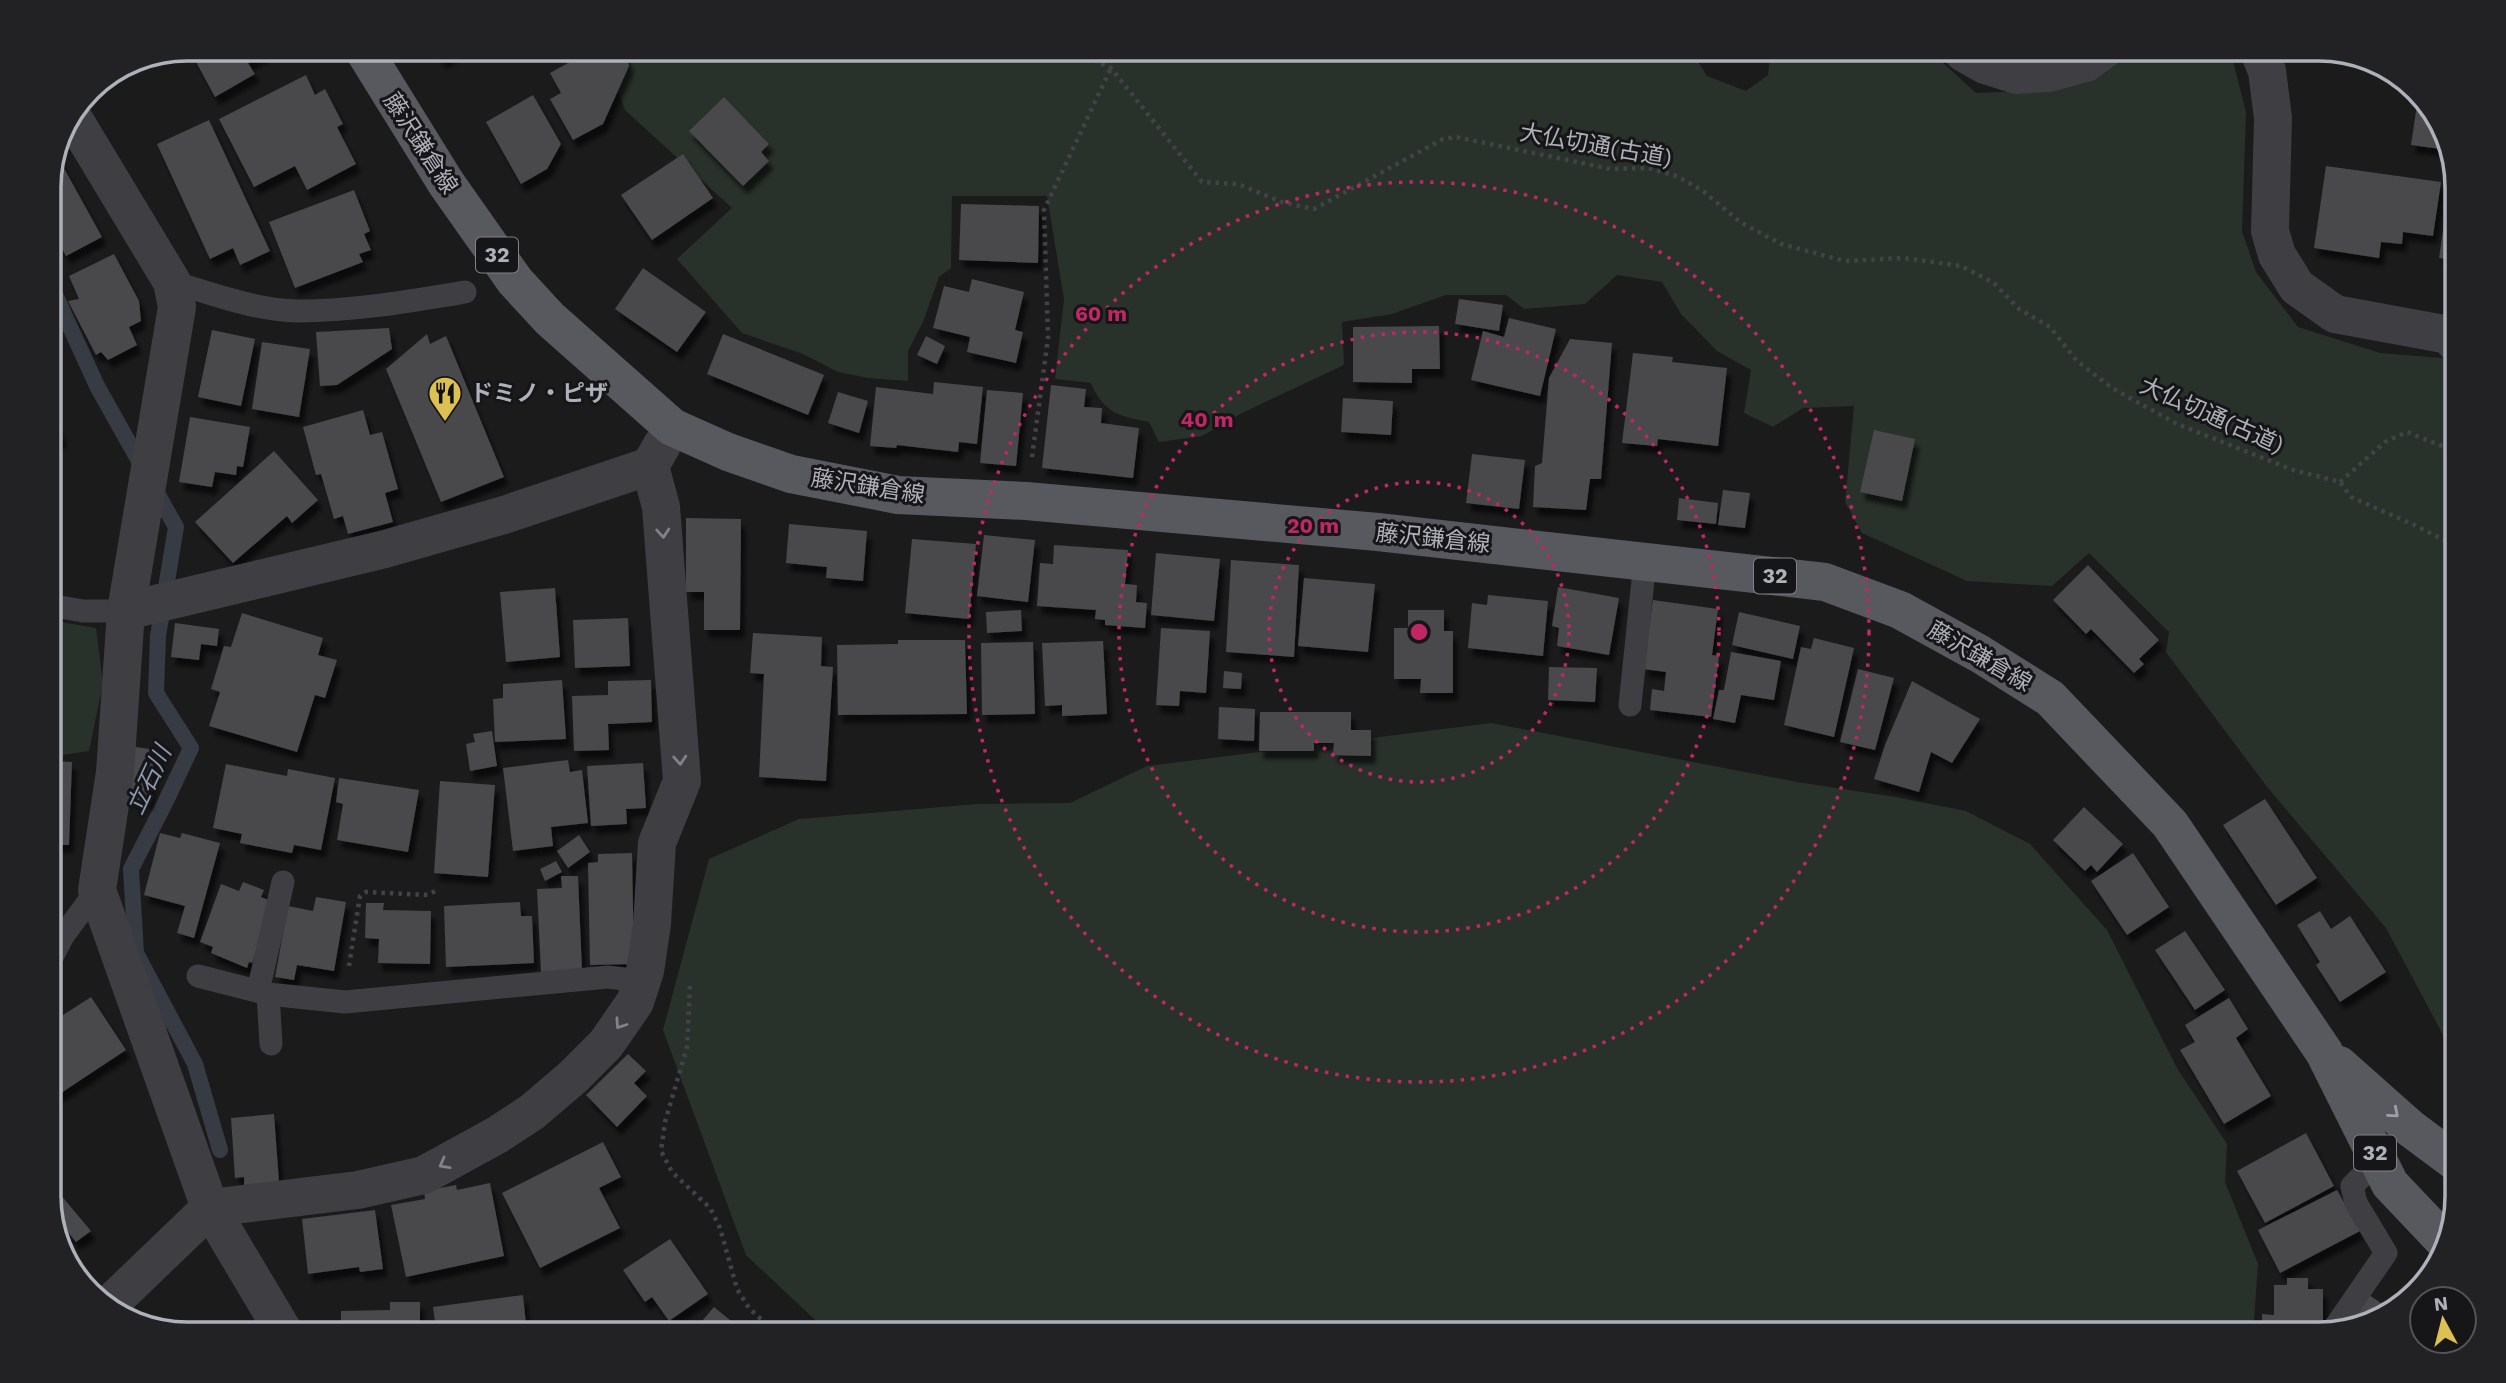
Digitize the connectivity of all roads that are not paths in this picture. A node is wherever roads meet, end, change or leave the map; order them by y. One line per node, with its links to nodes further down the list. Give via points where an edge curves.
1 (1978, 61): 2 (street, via 2016,75 2049,73)
2 (2087, 61)
3 (2263, 61): 8 (street, via 2273,118 2270,231 2277,256 2297,287 2335,314)
4 (371, 62): 9 (main road, 藤沢鎌倉線 / 32, via 446,183 516,281 550,319)
5 (77, 125): 6 (street)
6 (172, 282): 7 (lane, via 253,305 298,311); 13 (street, via 177,307)
7 (465, 292)
8 (2444, 337)
9 (671, 427): 10 (street); 11 (main road, 藤沢鎌倉線 / 32, via 791,474 898,495 1026,501 1378,532)
10 (650, 466): 13 (street, via 385,549); 19 (street, one-way to 19, via 661,507 682,781 657,843 652,924)
11 (1644, 561): 14 (lane); 22 (main road, 藤沢鎌倉線 / 32, via 1825,582 1900,610 2050,698 2169,824)
12 (62, 607): 13 (lane)
13 (126, 611): 16 (street, via 115,772)
14 (1630, 705)
15 (283, 882): 20 (lane)
16 (97, 890): 17 (lane); 25 (street)
17 (62, 938)
18 (198, 976): 20 (lane)
19 (641, 981): 20 (lane, via 608,977 345,1002); 25 (street, one-way to 25, via 635,1002 606,1044 573,1077 521,1119 424,1175 358,1190)
20 (263, 993): 21 (lane)
21 (271, 1044)
22 (2324, 1052): 23 (main road, 藤沢鎌倉線 / 32, one-way to 23); 24 (main road, 藤沢鎌倉線 / 32)
23 (2445, 1154)
24 (2378, 1160): 26 (main road, 藤沢鎌倉線 / 32, via 2390,1184); 28 (lane, via 2352,1186 2356,1203 2386,1253)
25 (209, 1209): 27 (street); 29 (street)
26 (2438, 1235)
27 (121, 1303)
28 (2340, 1320)
29 (278, 1322)

